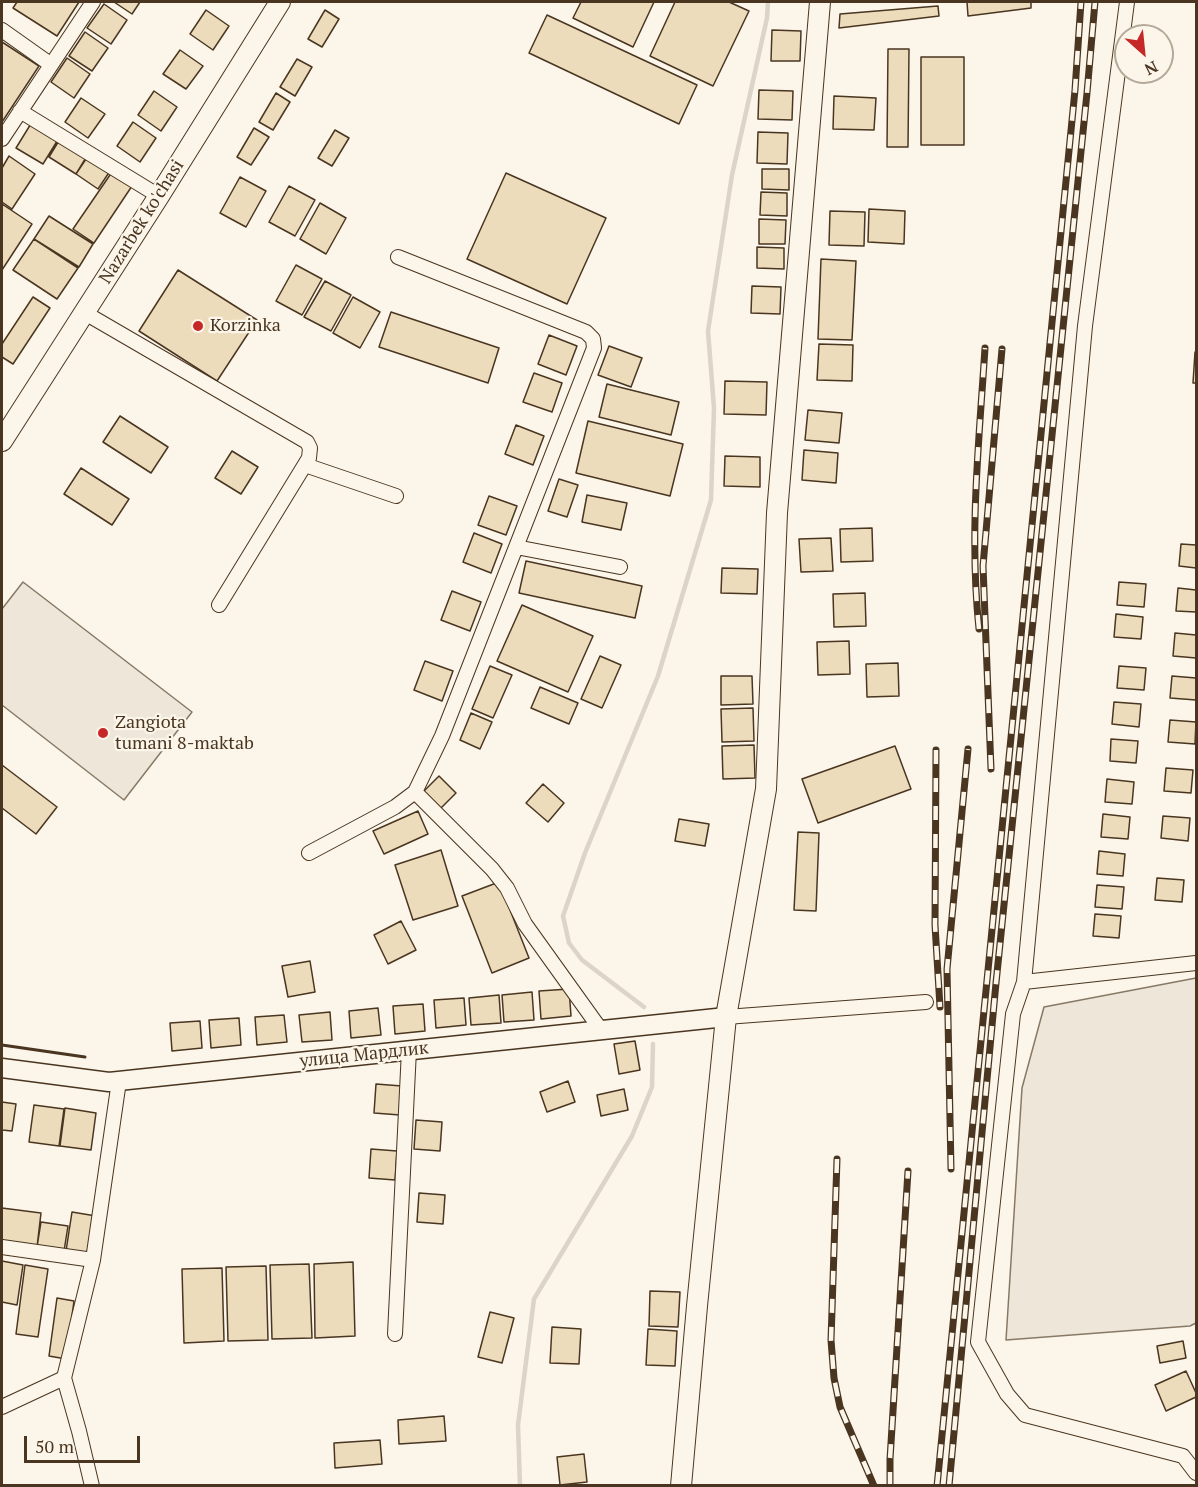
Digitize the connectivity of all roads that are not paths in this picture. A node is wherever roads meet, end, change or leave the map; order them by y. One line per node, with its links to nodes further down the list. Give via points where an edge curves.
1 (93, 2): 6 (street)
2 (280, 2): 9 (main road, Nazarbek ko'chasi)
3 (820, 2): 23 (main road, via 777,513 766,789)
4 (1127, 2): 21 (street, via 1085,326)
5 (2, 30): 6 (street)
6 (50, 64): 7 (street)
7 (20, 111): 8 (street); 9 (street)
8 (2, 139)
9 (159, 196): 11 (main road, Nazarbek ko'chasi)
10 (398, 257): 15 (street, via 586,332 593,339 594,348)
11 (85, 313): 12 (main road, Nazarbek ko'chasi); 13 (street, via 307,442 310,448)
12 (2, 441)
13 (305, 465): 14 (street); 17 (street)
14 (396, 496)
15 (516, 547): 16 (street); 18 (street, via 442,736)
16 (620, 567)
17 (219, 605)
18 (414, 792): 19 (street, via 395,807); 24 (street, via 507,888 525,924)
19 (309, 853)
20 (1197, 963): 21 (street)
21 (1024, 982): 33 (street, via 1012,1014 978,1342 1007,1394 1025,1415 1184,1456)
22 (926, 1002): 23 (street)
23 (726, 1017): 24 (street, улица Мардлик); 35 (main road)
24 (601, 1030): 25 (street, улица Мардлик)
25 (409, 1050): 27 (street, улица Мардлик); 30 (street)
26 (2, 1068): 27 (street, улица Мардлик)
27 (119, 1081): 29 (street)
28 (2, 1247): 29 (street)
29 (93, 1260): 31 (street)
30 (395, 1334)
31 (64, 1378): 32 (street); 34 (street)
32 (2, 1407)
33 (1197, 1473)
34 (92, 1485)
35 (681, 1485)

